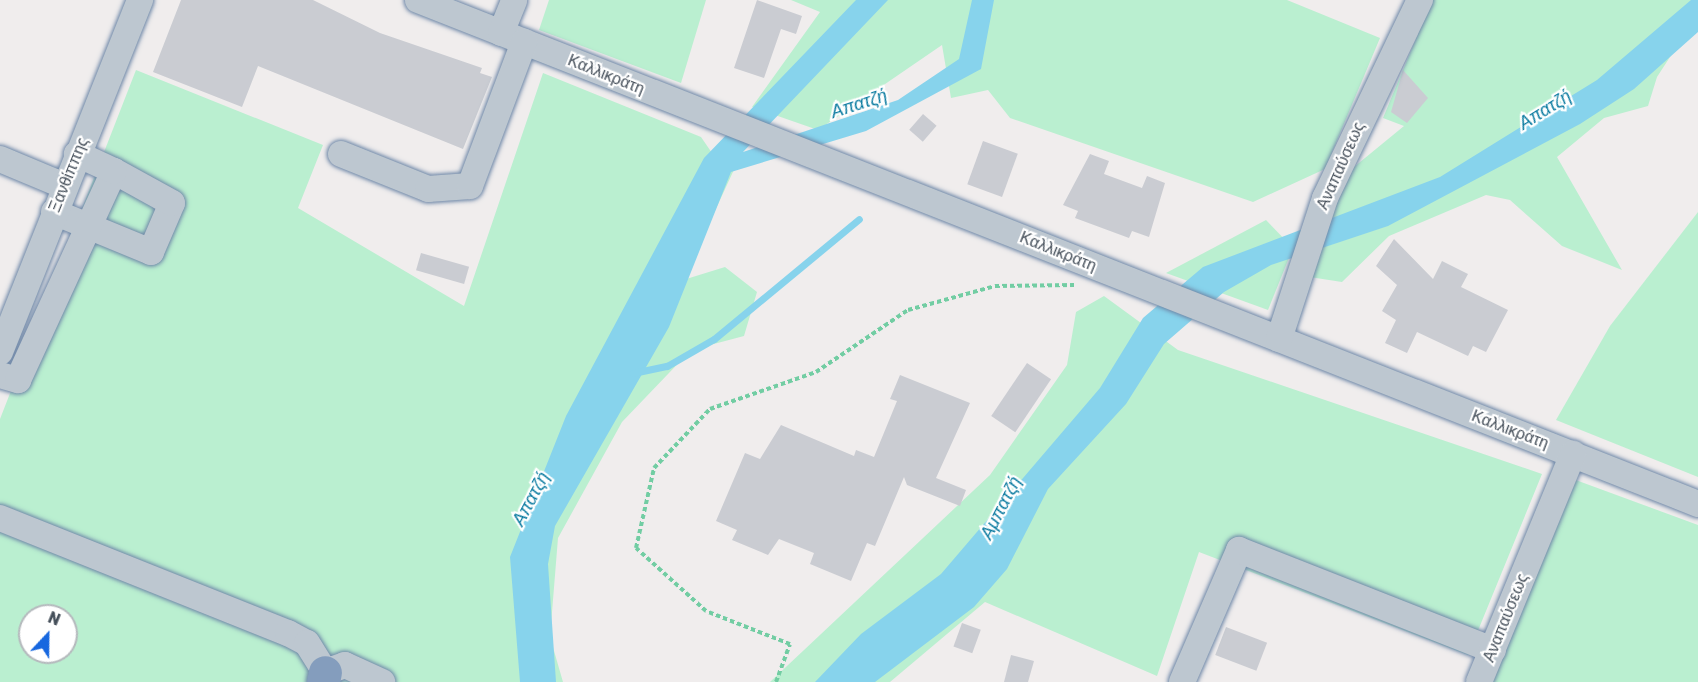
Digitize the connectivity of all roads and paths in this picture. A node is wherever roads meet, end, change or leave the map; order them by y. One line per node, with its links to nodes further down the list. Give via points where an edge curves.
1 (140, 0): 7 (street, Ξανθίππης)
2 (418, 0): 5 (street, Καλλικράτη)
3 (514, 0): 5 (street)
4 (1420, 0): 14 (street, Αναπαύσεως, via 1325,198)
5 (512, 38): 6 (street, via 470,186 428,189); 14 (street, Καλλικράτη)
6 (341, 153)
7 (77, 154): 9 (street); 10 (street, Ξανθίππης)
8 (0, 159): 10 (street)
9 (114, 171): 12 (street); 12 (street, via 172,203 150,252)
10 (65, 186): 11 (street, Ξανθίππης)
11 (54, 212): 12 (street); 15 (street, Ξανθίππης)
12 (89, 227): 16 (street, via 18,381)
13 (1084, 287): 23 (path, via 1052,282 995,286 908,310 816,372 710,410 654,468 636,548 706,610 790,644)
14 (1279, 339): 17 (street, Καλλικράτη)
15 (0, 351)
16 (0, 375)
17 (1573, 454): 18 (street, Καλλικράτη); 20 (street, Αναπαύσεως)
18 (1698, 504)
19 (0, 518): 21 (street, via 288,633 307,643)
20 (1493, 650): 24 (street, via 1239,550); 25 (street, Αναπαύσεως)
21 (324, 677): 22 (street, via 345,665)
22 (382, 682)
23 (776, 682)
24 (1182, 682)
25 (1479, 682)

